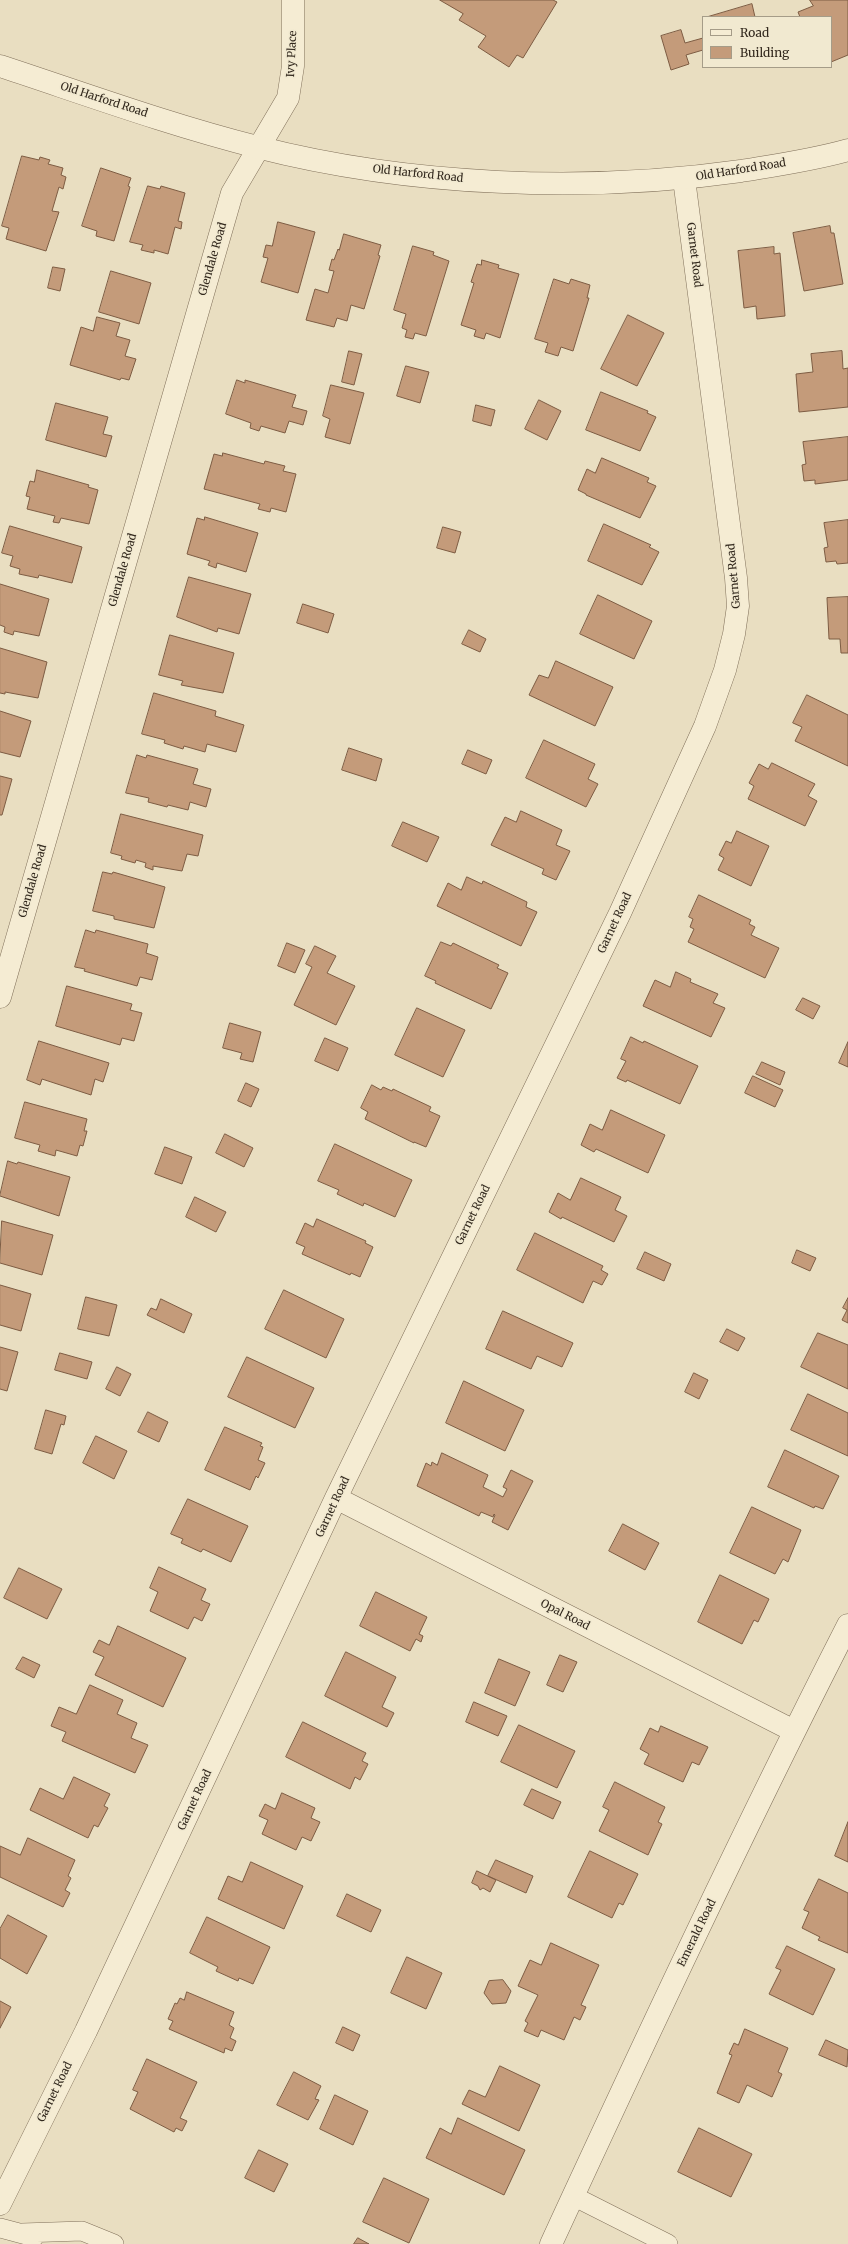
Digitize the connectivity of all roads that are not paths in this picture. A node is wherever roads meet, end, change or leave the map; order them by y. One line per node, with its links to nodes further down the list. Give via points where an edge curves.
1 (293, 0): 3 (street, Ivy Place, via 294,66 288,98)
2 (0, 66): 3 (street, Old Harford Road, via 192,129)
3 (258, 147): 5 (street, Old Harford Road, via 315,160 448,178 557,182); 6 (street, Glendale Road, via 232,193)
4 (848, 150): 5 (street, Old Harford Road)
5 (684, 179): 7 (street, Garnet Road, via 736,578 738,606 725,670 705,726 620,913)
6 (0, 997)
7 (336, 1498): 9 (street, Opal Road); 11 (street, Garnet Road, via 86,2031)
8 (848, 1625): 9 (street, Emerald Road)
9 (794, 1732): 10 (street, Emerald Road)
10 (573, 2196): 16 (street, Emerald Road); 17 (lane)
11 (0, 2204)
12 (0, 2228): 13 (lane)
13 (22, 2233): 14 (lane); 15 (lane, via 82,2231)
14 (52, 2244)
15 (114, 2244)
16 (551, 2244)
17 (668, 2244)

